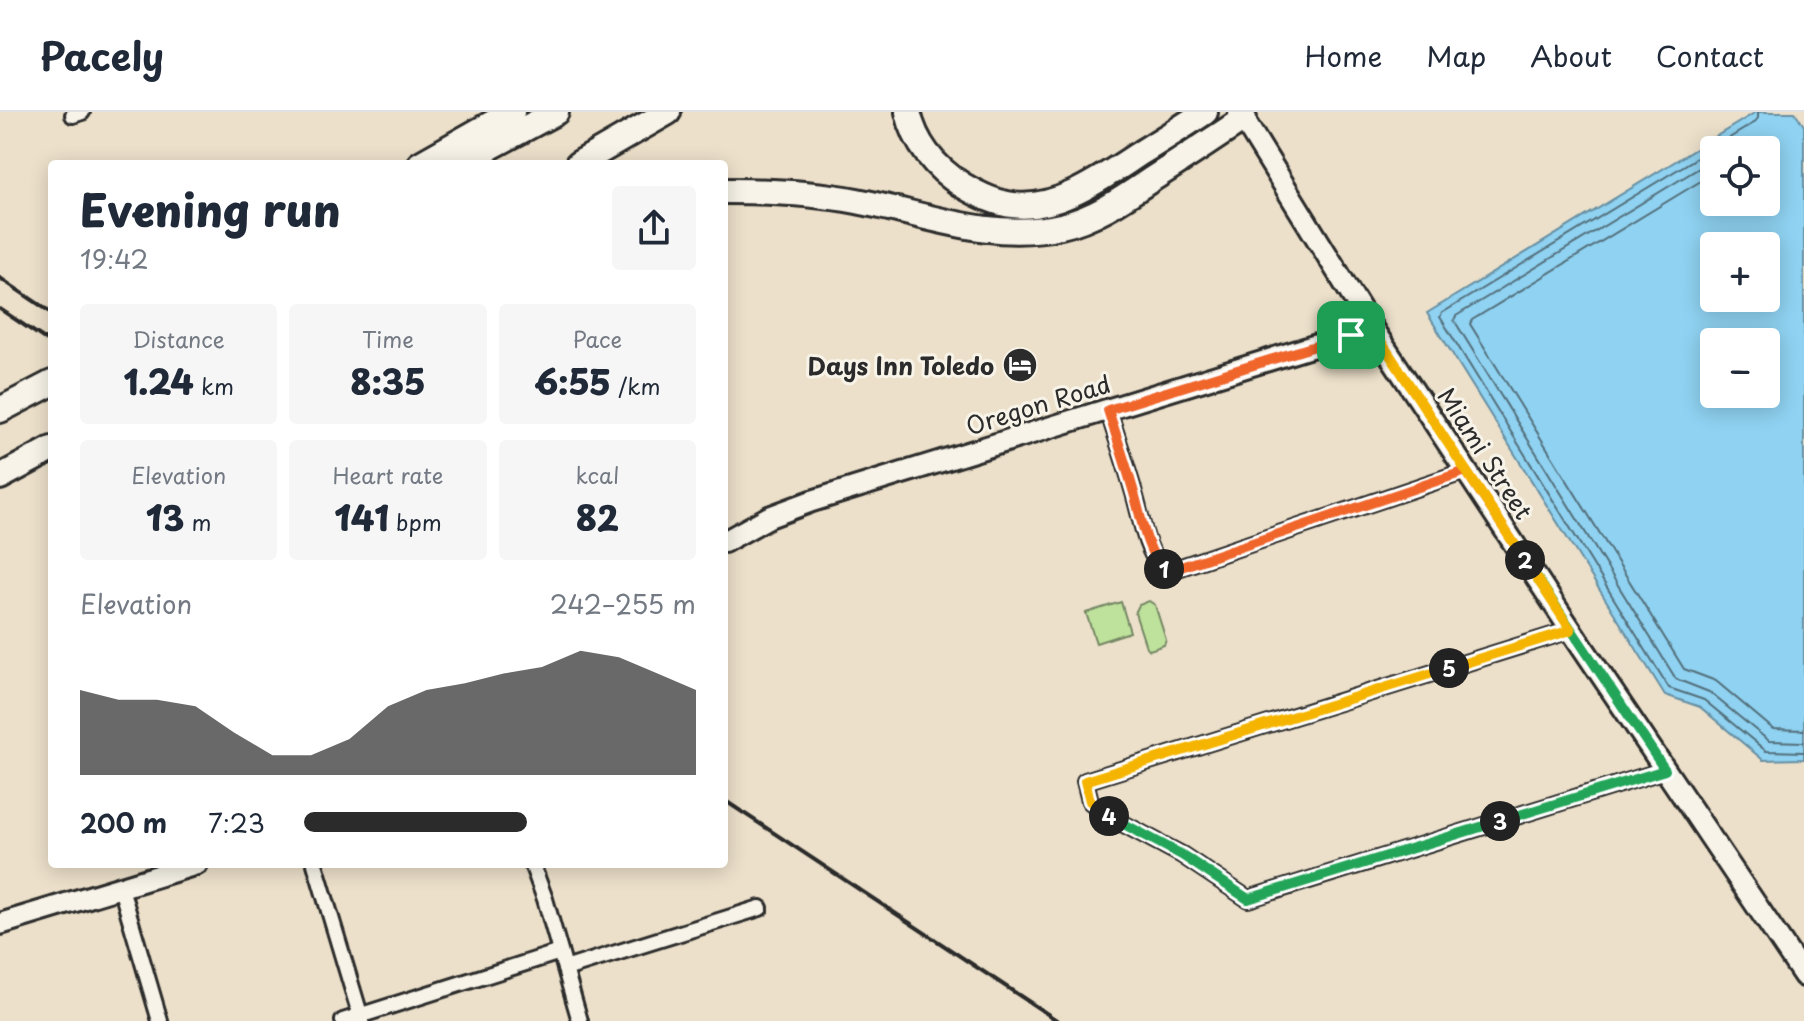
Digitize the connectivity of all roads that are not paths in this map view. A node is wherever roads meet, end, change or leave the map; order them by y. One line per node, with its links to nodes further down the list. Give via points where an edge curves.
1 (512, 112): 7 (highway)
2 (556, 112): 8 (highway)
3 (668, 112): 9 (highway)
4 (908, 112): 5 (highway, via 925,151 948,176 980,196 1034,205 1092,184)
5 (1205, 112)
6 (1242, 116): 10 (highway, via 1133,192 1061,226 1005,232 856,201); 11 (main road, Miami Street)
7 (427, 160)
8 (466, 160)
9 (585, 160)
10 (728, 191)
11 (1372, 328): 14 (main road, Oregon Road); 17 (main road, Miami Street)
12 (48, 385): 13 (highway)
13 (0, 410)
14 (1108, 410): 17 (street, via 1146,542 1162,569); 18 (main road, Oregon Road, via 783,511)
15 (48, 451): 16 (highway)
16 (10, 471)
17 (1466, 471): 19 (main road, Miami Street)
18 (728, 540)
19 (1571, 630): 20 (main road, Miami Street); 20 (street, via 1085,781 1090,801 1248,899)
20 (1665, 770): 29 (main road, Miami Street)
21 (184, 868): 24 (main road)
22 (316, 868): 30 (street)
23 (533, 868): 27 (street)
24 (121, 888): 26 (main road); 31 (street)
25 (760, 908): 28 (street)
26 (0, 924)
27 (560, 952): 28 (street); 30 (street)
28 (565, 969): 33 (street)
29 (1804, 976)
30 (362, 1018): 32 (street)
31 (160, 1021)
32 (343, 1021)
33 (580, 1021)

